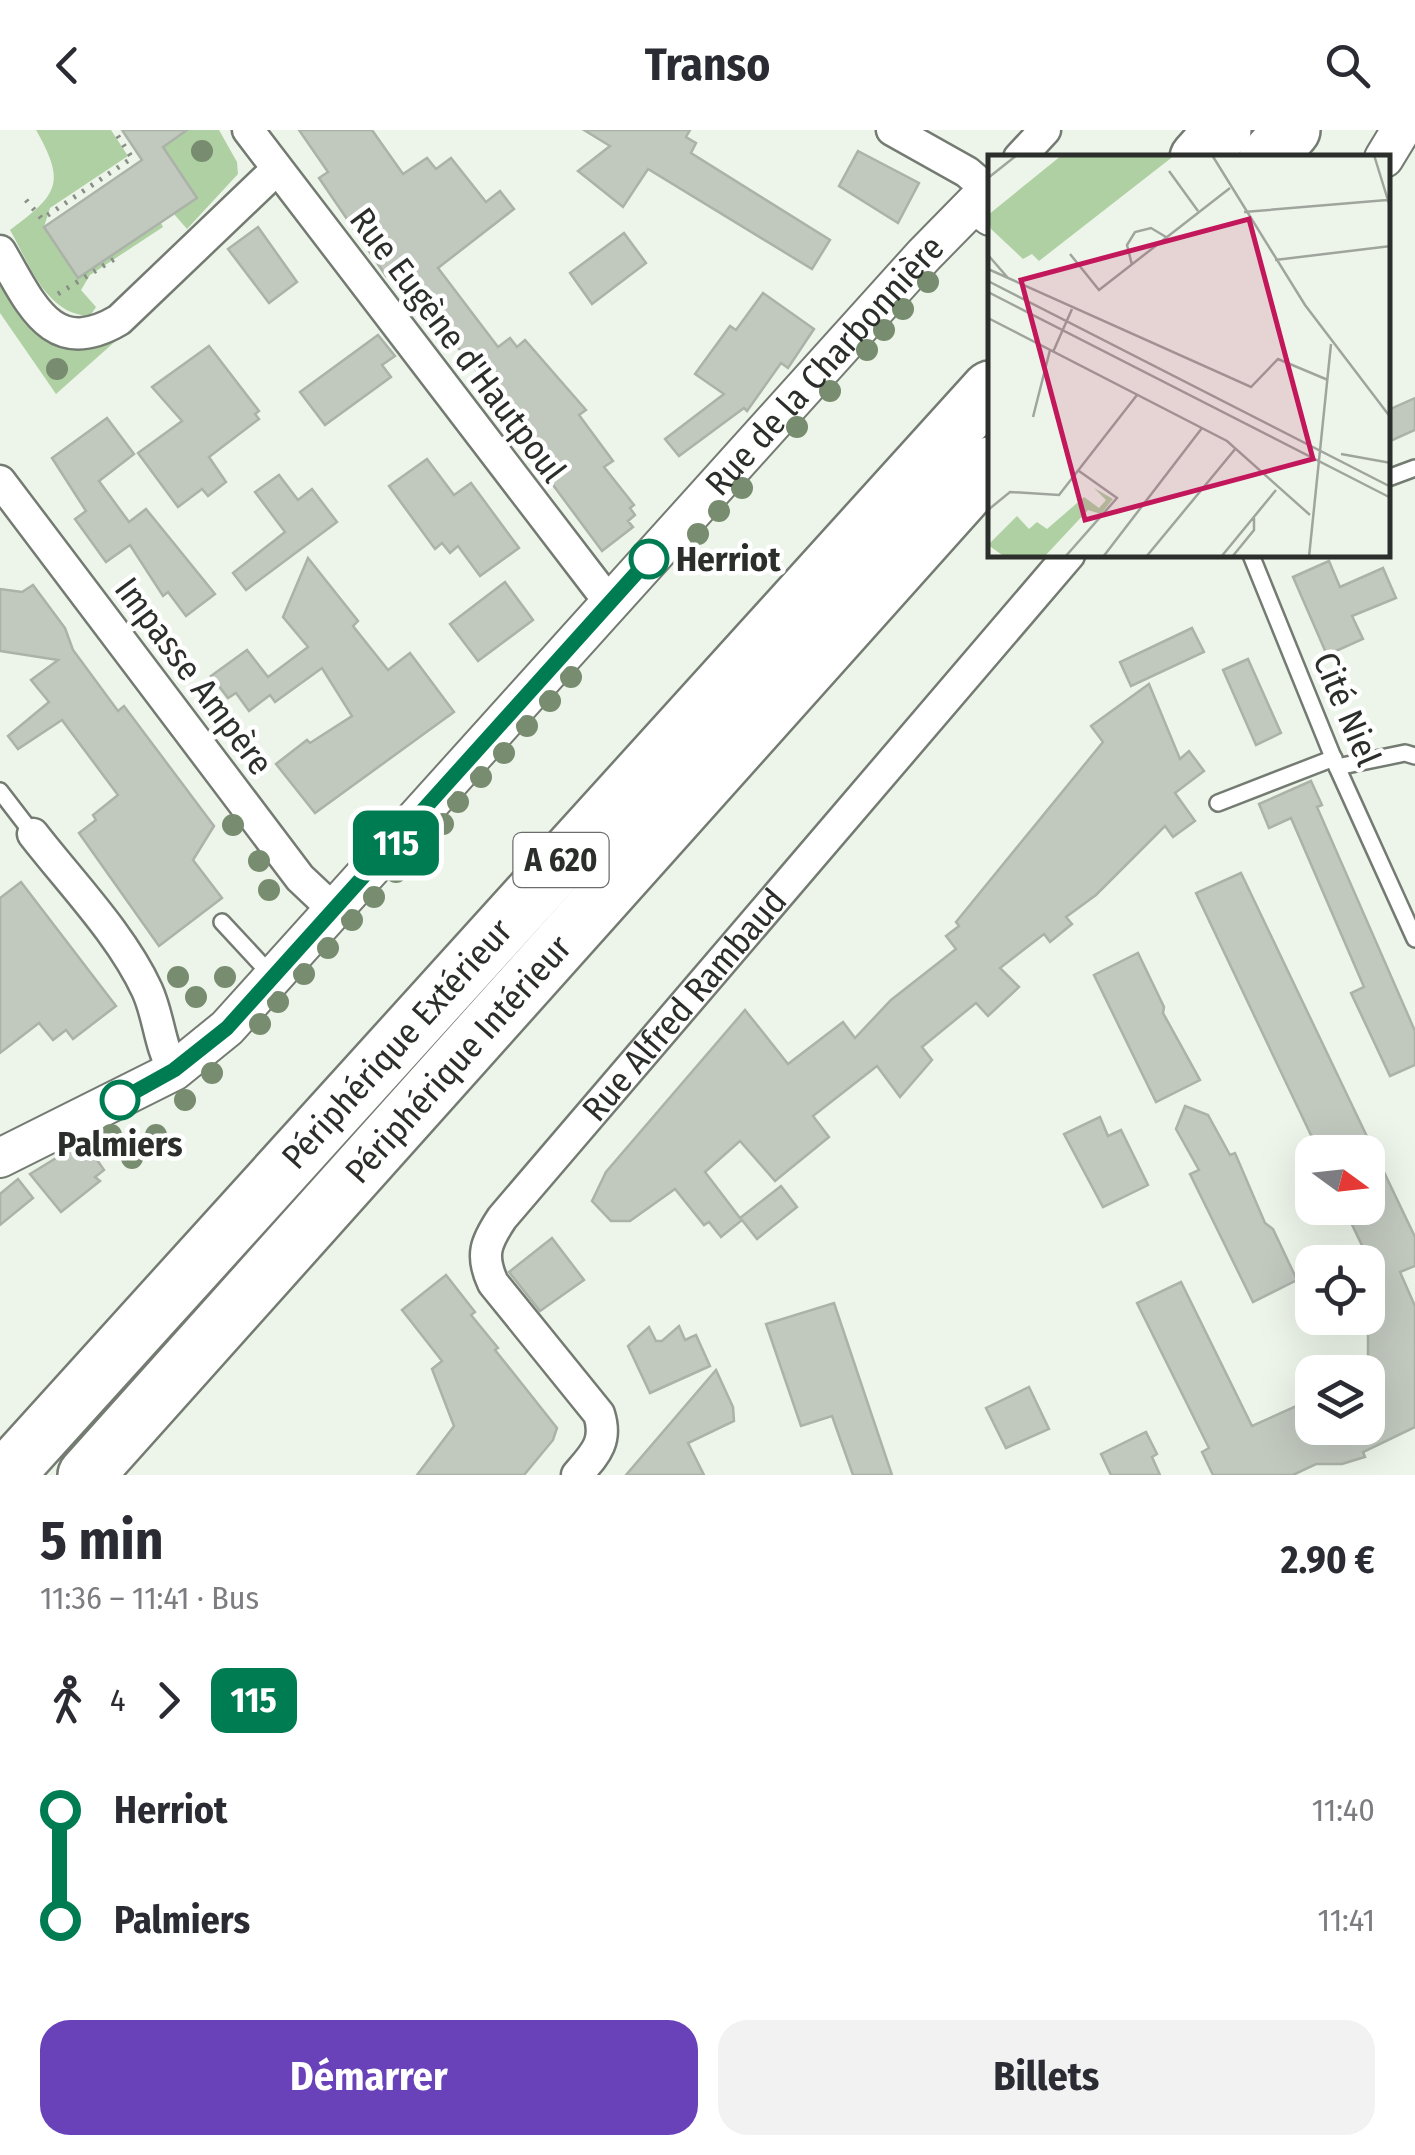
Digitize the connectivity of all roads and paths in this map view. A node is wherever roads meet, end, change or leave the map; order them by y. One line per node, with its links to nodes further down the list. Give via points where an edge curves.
1 (114, 130): 14 (path, via 132,158 42,219)
2 (248, 130): 12 (street, Rue Eugène d'Hautpoul)
3 (892, 130): 13 (street, via 967,172)
4 (1045, 130): 8 (street)
5 (1223, 130): 9 (highway)
6 (1292, 130): 10 (highway)
7 (1400, 130): 11 (street)
8 (1022, 155)
9 (1201, 155)
10 (1271, 155)
11 (1386, 155)
12 (277, 169): 17 (street, via 119,320 94,334 72,336 48,324); 25 (street, Rue Eugène d'Hautpoul)
13 (986, 199): 25 (street, Rue de la Charbonnière)
14 (26, 200)
15 (0, 251): 17 (street)
16 (112, 255): 17 (path, via 90,275)
17 (32, 305)
18 (988, 391): 38 (highway, Périphérique Extérieur / A 620)
19 (988, 467): 37 (highway, Périphérique Intérieur / A 620)
20 (1415, 468): 21 (lane)
21 (1390, 477)
22 (0, 481): 31 (street, Impasse Ampère, via 300,878)
23 (1066, 558): 39 (street, Rue Alfred Rambaud, via 485,1243 484,1264 493,1283 599,1414 599,1451)
24 (1252, 558): 27 (lane, Cité Niel)
25 (610, 603): 31 (street, Rue de la Charbonnière)
26 (1415, 756): 27 (lane)
27 (1335, 762): 29 (lane); 33 (lane, Cité Niel)
28 (0, 792): 30 (lane)
29 (1218, 803)
30 (33, 834): 35 (street, via 130,961 148,992)
31 (335, 911): 34 (street, Rue de la Charbonnière)
32 (222, 922): 34 (lane)
33 (1415, 939)
34 (274, 978): 35 (street, Rue de la Charbonnière)
35 (174, 1070): 36 (street, Rue de la Charbonnière)
36 (0, 1158)
37 (101, 1465)
38 (6, 1475)
39 (577, 1475)

